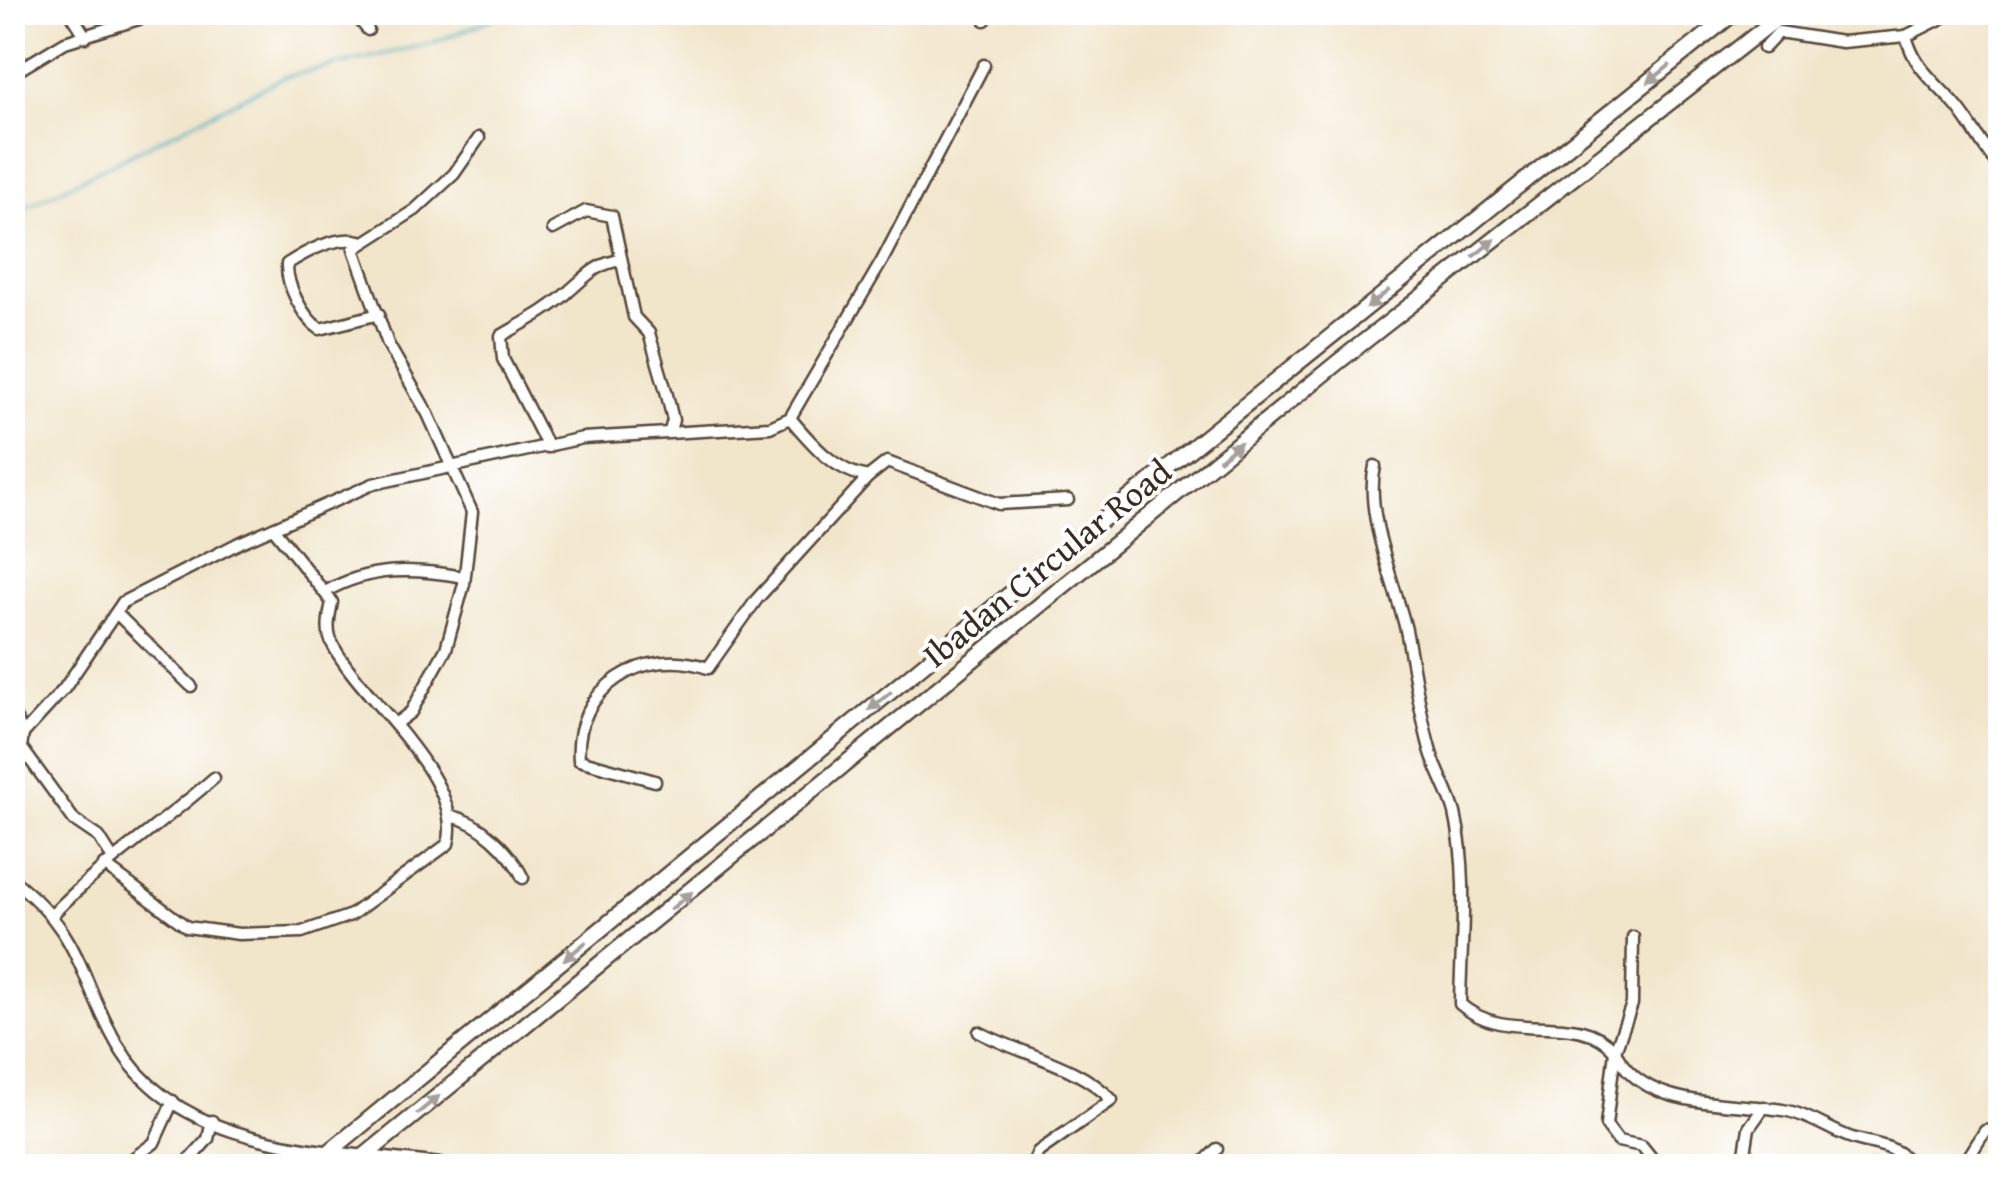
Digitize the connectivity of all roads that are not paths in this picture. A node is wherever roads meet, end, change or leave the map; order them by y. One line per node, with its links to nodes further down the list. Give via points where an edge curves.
1 (70, 12): 9 (street)
2 (161, 12): 9 (street)
3 (353, 12): 7 (street)
4 (1735, 12): 53 (highway, Ibadan Circular Road, one-way to 53)
5 (1785, 12): 54 (highway, Ibadan Circular Road, one-way to 5, via 1338,362)
6 (1954, 12): 8 (street)
7 (368, 30)
8 (1906, 36): 10 (street, via 1842,42 1779,32); 14 (street, via 1928,81 1957,107)
9 (86, 37): 12 (street)
10 (1764, 48)
11 (984, 65): 19 (street, via 882,261)
12 (12, 74)
13 (479, 138): 16 (street, via 454,174 415,210)
14 (2000, 167)
15 (553, 229): 17 (street, via 586,211 605,212 612,216)
16 (360, 241): 18 (street, via 354,249); 18 (street, via 346,239 302,254 287,264 287,274 320,329)
17 (621, 260): 20 (street, via 634,316 656,355); 21 (street, via 582,276 501,336 503,360)
18 (379, 314): 23 (street, via 388,344)
19 (790, 418): 20 (street, via 770,427); 24 (street, via 848,474)
20 (670, 431): 21 (street)
21 (548, 447): 23 (street)
22 (1376, 466): 44 (street, via 1380,533 1413,686 1457,828 1463,875 1460,1004 1478,1020 1584,1032 1604,1038)
23 (454, 468): 26 (street, via 373,484); 27 (street, via 472,512)
24 (868, 477): 25 (street, via 887,462 999,504); 36 (street, via 757,599 708,668 682,658 658,660 628,668 602,688 578,746 579,760)
25 (1068, 500)
26 (273, 528): 28 (street); 29 (street, via 123,602)
27 (464, 576): 28 (street, via 396,569 348,579); 32 (street, via 446,649 411,712)
28 (325, 592): 32 (street, via 332,602 333,646)
29 (116, 613): 30 (street); 33 (street)
30 (191, 686)
31 (12, 710): 33 (street)
32 (394, 724): 37 (street)
33 (23, 734): 34 (street)
34 (17, 750): 38 (street, via 74,820 98,838)
35 (214, 778): 38 (street)
36 (654, 781)
37 (451, 816): 38 (street, via 448,844 398,885 351,915 302,932 187,927); 39 (street, via 479,828 514,860)
38 (108, 862): 41 (street)
39 (523, 878)
40 (12, 879): 41 (street)
41 (52, 914): 45 (street, via 127,1061)
42 (1634, 937): 44 (street, via 1632,1004)
43 (978, 1032): 56 (street, via 1049,1060 1112,1100 1038,1152)
44 (1615, 1051): 46 (street, via 1646,1084 1711,1106); 58 (street, via 1606,1124 1618,1141 1642,1146)
45 (173, 1101): 47 (street); 51 (street, via 154,1142)
46 (1764, 1108): 59 (street, via 1748,1128); 60 (street, via 1885,1144)
47 (212, 1121): 50 (street, via 284,1146); 52 (street, via 208,1140)
48 (2000, 1129): 61 (street, via 1985,1131)
49 (1218, 1149): 57 (street)
50 (393, 1162): 55 (street)
51 (123, 1166)
52 (184, 1166)
53 (312, 1166)
54 (352, 1166)
55 (456, 1166)
56 (1032, 1166)
57 (1200, 1166)
58 (1658, 1166)
59 (1743, 1166)
60 (1913, 1166)
61 (1963, 1166)

